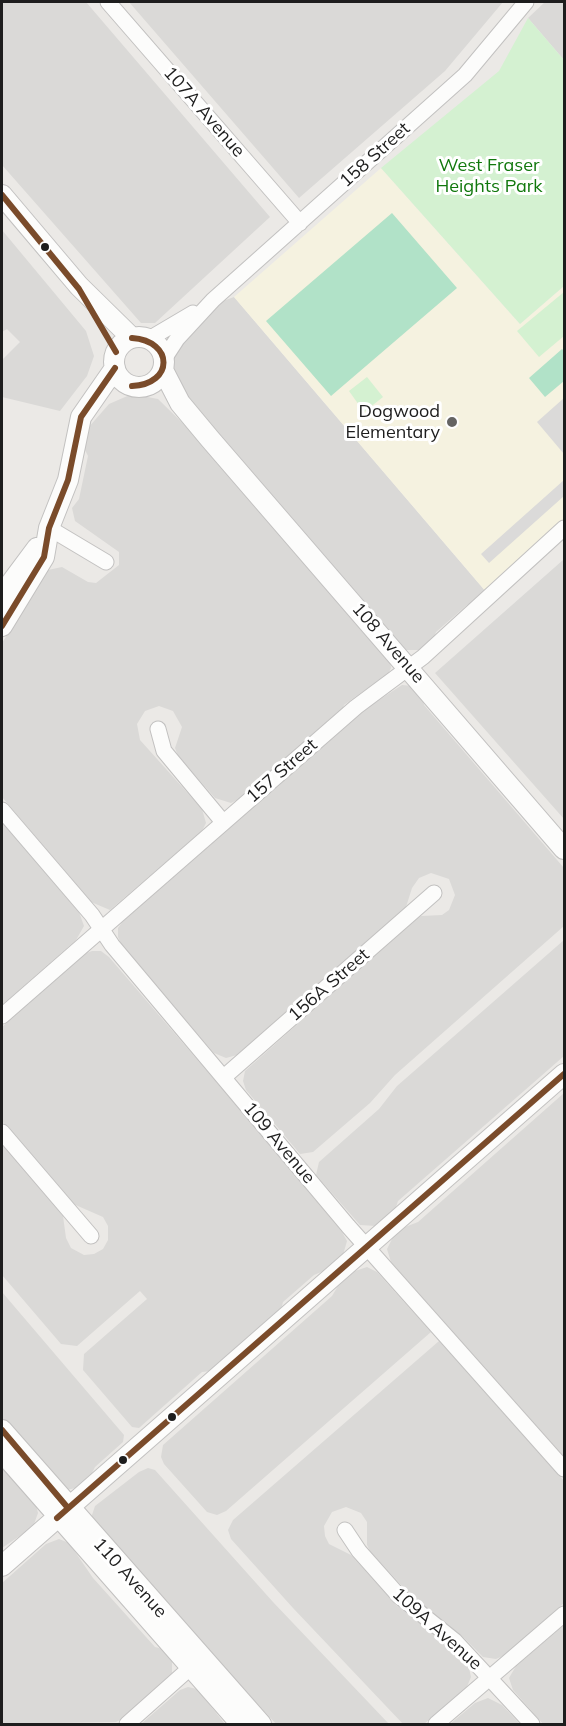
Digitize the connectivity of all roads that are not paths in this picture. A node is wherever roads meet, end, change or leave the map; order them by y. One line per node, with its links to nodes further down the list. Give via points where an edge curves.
1 (108, 2): 4 (street, 107A Avenue)
2 (526, 2): 4 (street, 158 Street, via 465,75)
3 (2, 195): 5 (street)
4 (300, 223): 6 (street, 158 Street)
5 (79, 286): 7 (street); 8 (street, via 107,332)
6 (213, 300): 7 (street, 158 Street); 9 (street, 158 Street, via 177,339)
7 (140, 338): 8 (street); 9 (street, via 159,347)
8 (116, 360): 10 (street, via 121,379); 11 (street, via 84,411)
9 (163, 364): 10 (street, via 156,381); 12 (street, 108 Avenue, via 180,402)
10 (138, 386): 11 (street, via 109,397); 12 (street, 108 Avenue, via 174,407)
11 (77, 434): 14 (street, via 68,480)
12 (210, 439): 18 (street, 108 Avenue)
13 (564, 530): 18 (street, 157 Street)
14 (47, 534): 15 (street); 16 (street); 17 (street, via 44,558)
15 (106, 562)
16 (2, 595)
17 (2, 626)
18 (409, 668): 21 (street, 157 Street, via 356,707); 22 (street, 108 Avenue)
19 (158, 729): 21 (street, via 164,751)
20 (2, 810): 24 (street, 109 Avenue)
21 (223, 822): 24 (street, 157 Street)
22 (564, 849)
23 (434, 893): 27 (street, 156A Street)
24 (101, 929): 25 (street, 157 Street); 27 (street, 109 Avenue)
25 (2, 1016)
26 (564, 1074): 30 (street)
27 (224, 1077): 30 (street, 109 Avenue)
28 (2, 1132): 29 (street)
29 (91, 1236)
30 (366, 1247): 33 (street, 109 Avenue); 34 (street)
31 (2, 1430): 34 (street, 110 Avenue)
32 (2, 1452): 34 (street, 110 Avenue)
33 (564, 1469)
34 (63, 1513): 36 (street); 38 (street, 110 Avenue)
35 (345, 1530): 39 (street, 109A Avenue, via 399,1596 455,1641)
36 (2, 1566)
37 (564, 1614): 39 (street)
38 (196, 1663): 40 (street); 41 (street, 110 Avenue); 42 (street, 110 Avenue)
39 (490, 1677): 43 (street); 44 (street, 109A Avenue)
40 (127, 1725)
41 (241, 1725)
42 (261, 1725)
43 (436, 1725)
44 (532, 1725)

